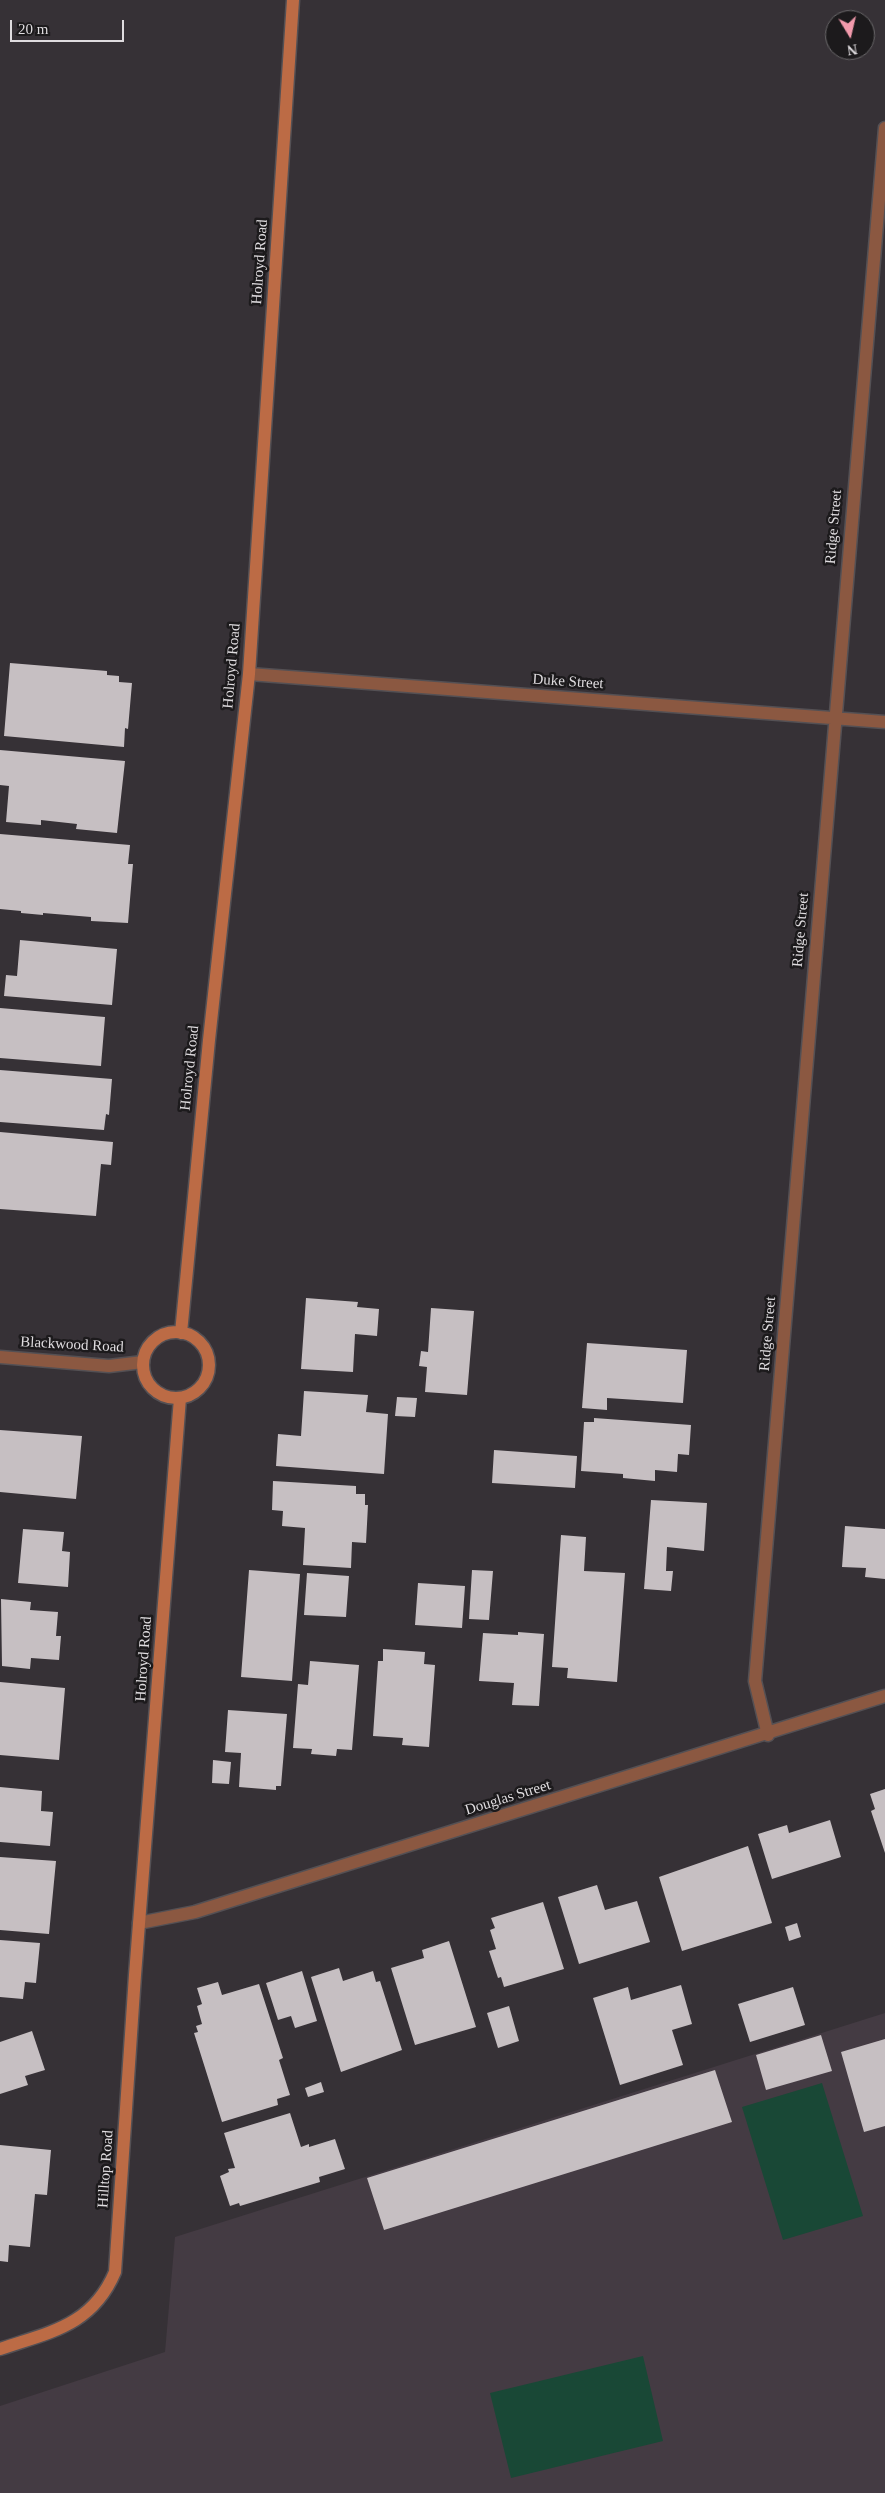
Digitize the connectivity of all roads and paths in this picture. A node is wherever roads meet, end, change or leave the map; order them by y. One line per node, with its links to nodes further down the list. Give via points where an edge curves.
1 (293, 0): 3 (street, Holroyd Road)
2 (885, 128): 4 (street, Ridge Street)
3 (249, 674): 4 (street, Duke Street); 6 (street, Holroyd Road)
4 (834, 718): 5 (street, Duke Street); 11 (street, Ridge Street, via 756,1681)
5 (885, 722)
6 (181, 1332): 8 (street, via 168,1333 156,1339); 9 (street, via 202,1345 208,1356 209,1369 202,1386)
7 (0, 1357): 8 (street, Blackwood Road, via 109,1366)
8 (143, 1362): 9 (street, via 146,1380 153,1389 169,1398)
9 (180, 1398): 12 (street, Holroyd Road)
10 (885, 1696): 11 (street, Douglas Street)
11 (768, 1734): 12 (street, Douglas Street, via 195,1912)
12 (139, 1923): 13 (street, Hilltop Road, via 115,2272 107,2292 90,2311 65,2327)
13 (0, 2349)

